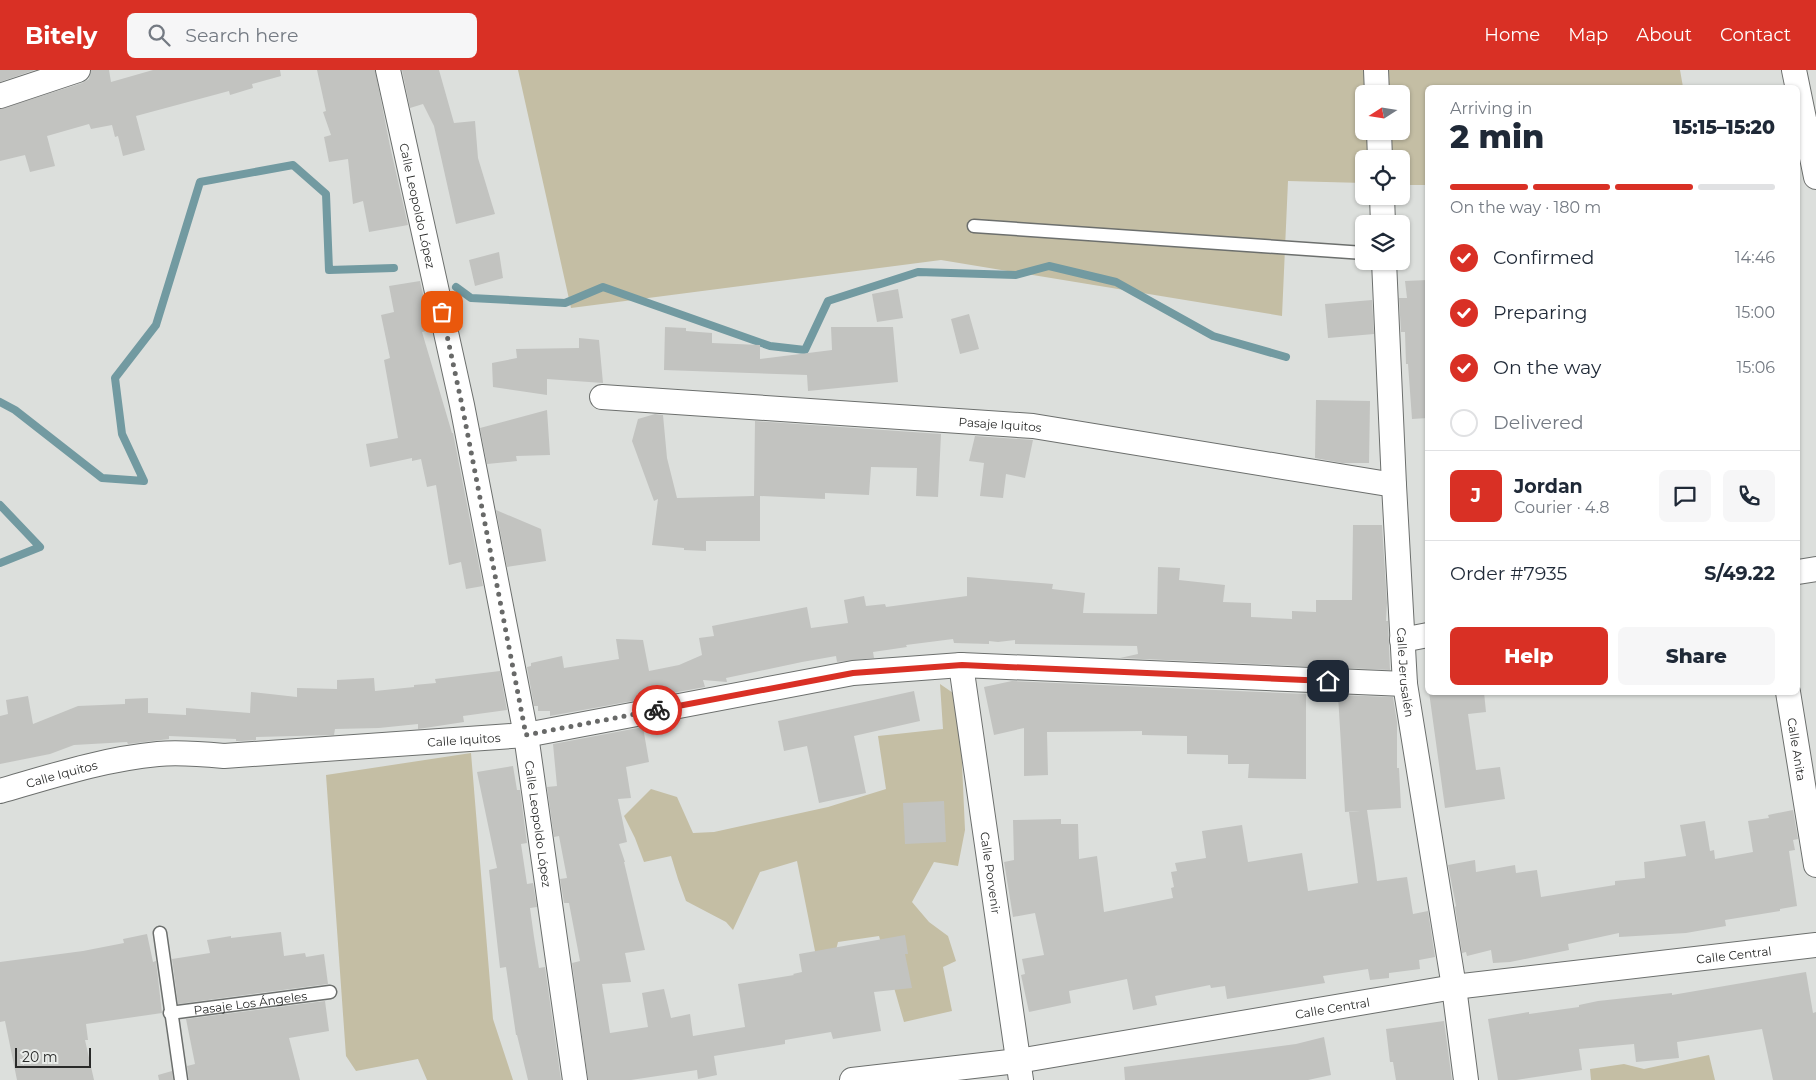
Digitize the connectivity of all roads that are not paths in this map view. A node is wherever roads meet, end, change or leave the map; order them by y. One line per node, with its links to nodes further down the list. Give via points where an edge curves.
1 (78, 70): 7 (street)
2 (388, 70): 22 (street, Calle Leopoldo López, via 462,405)
3 (1376, 70): 5 (street)
4 (1794, 70): 6 (street)
5 (1377, 85)
6 (1797, 85)
7 (0, 96)
8 (1800, 99): 9 (street)
9 (1816, 177)
10 (974, 226): 11 (lane)
11 (1355, 252)
12 (1384, 270): 14 (street, Calle Jerusalén)
13 (602, 398): 14 (street, Pasaje Iquitos, via 1033,426)
14 (1394, 485): 18 (street, Calle Jerusalén)
15 (1816, 569): 16 (street)
16 (1800, 572)
17 (1425, 636): 18 (street)
18 (1402, 640): 20 (street, Calle Jerusalén)
19 (962, 665): 20 (street, Calle Iquitos); 22 (street, Calle Iquitos, via 853,673); 30 (street, Calle Porvenir)
20 (1405, 684): 27 (street, Calle Jerusalén)
21 (1788, 695): 24 (street, Calle Anita)
22 (526, 735): 23 (street, Calle Iquitos, via 224,756 159,754 101,763); 32 (street, Calle Leopoldo López)
23 (0, 790)
24 (1816, 865)
25 (160, 933): 29 (lane)
26 (1816, 946): 27 (street, Calle Central)
27 (1454, 987): 30 (street, Calle Central); 34 (street, Calle Jerusalén)
28 (330, 992): 29 (lane, Pasaje Los Ángeles)
29 (170, 1013): 31 (lane)
30 (1019, 1070): 33 (street, Calle Central)
31 (181, 1080)
32 (575, 1080)
33 (852, 1080)
34 (1466, 1080)

